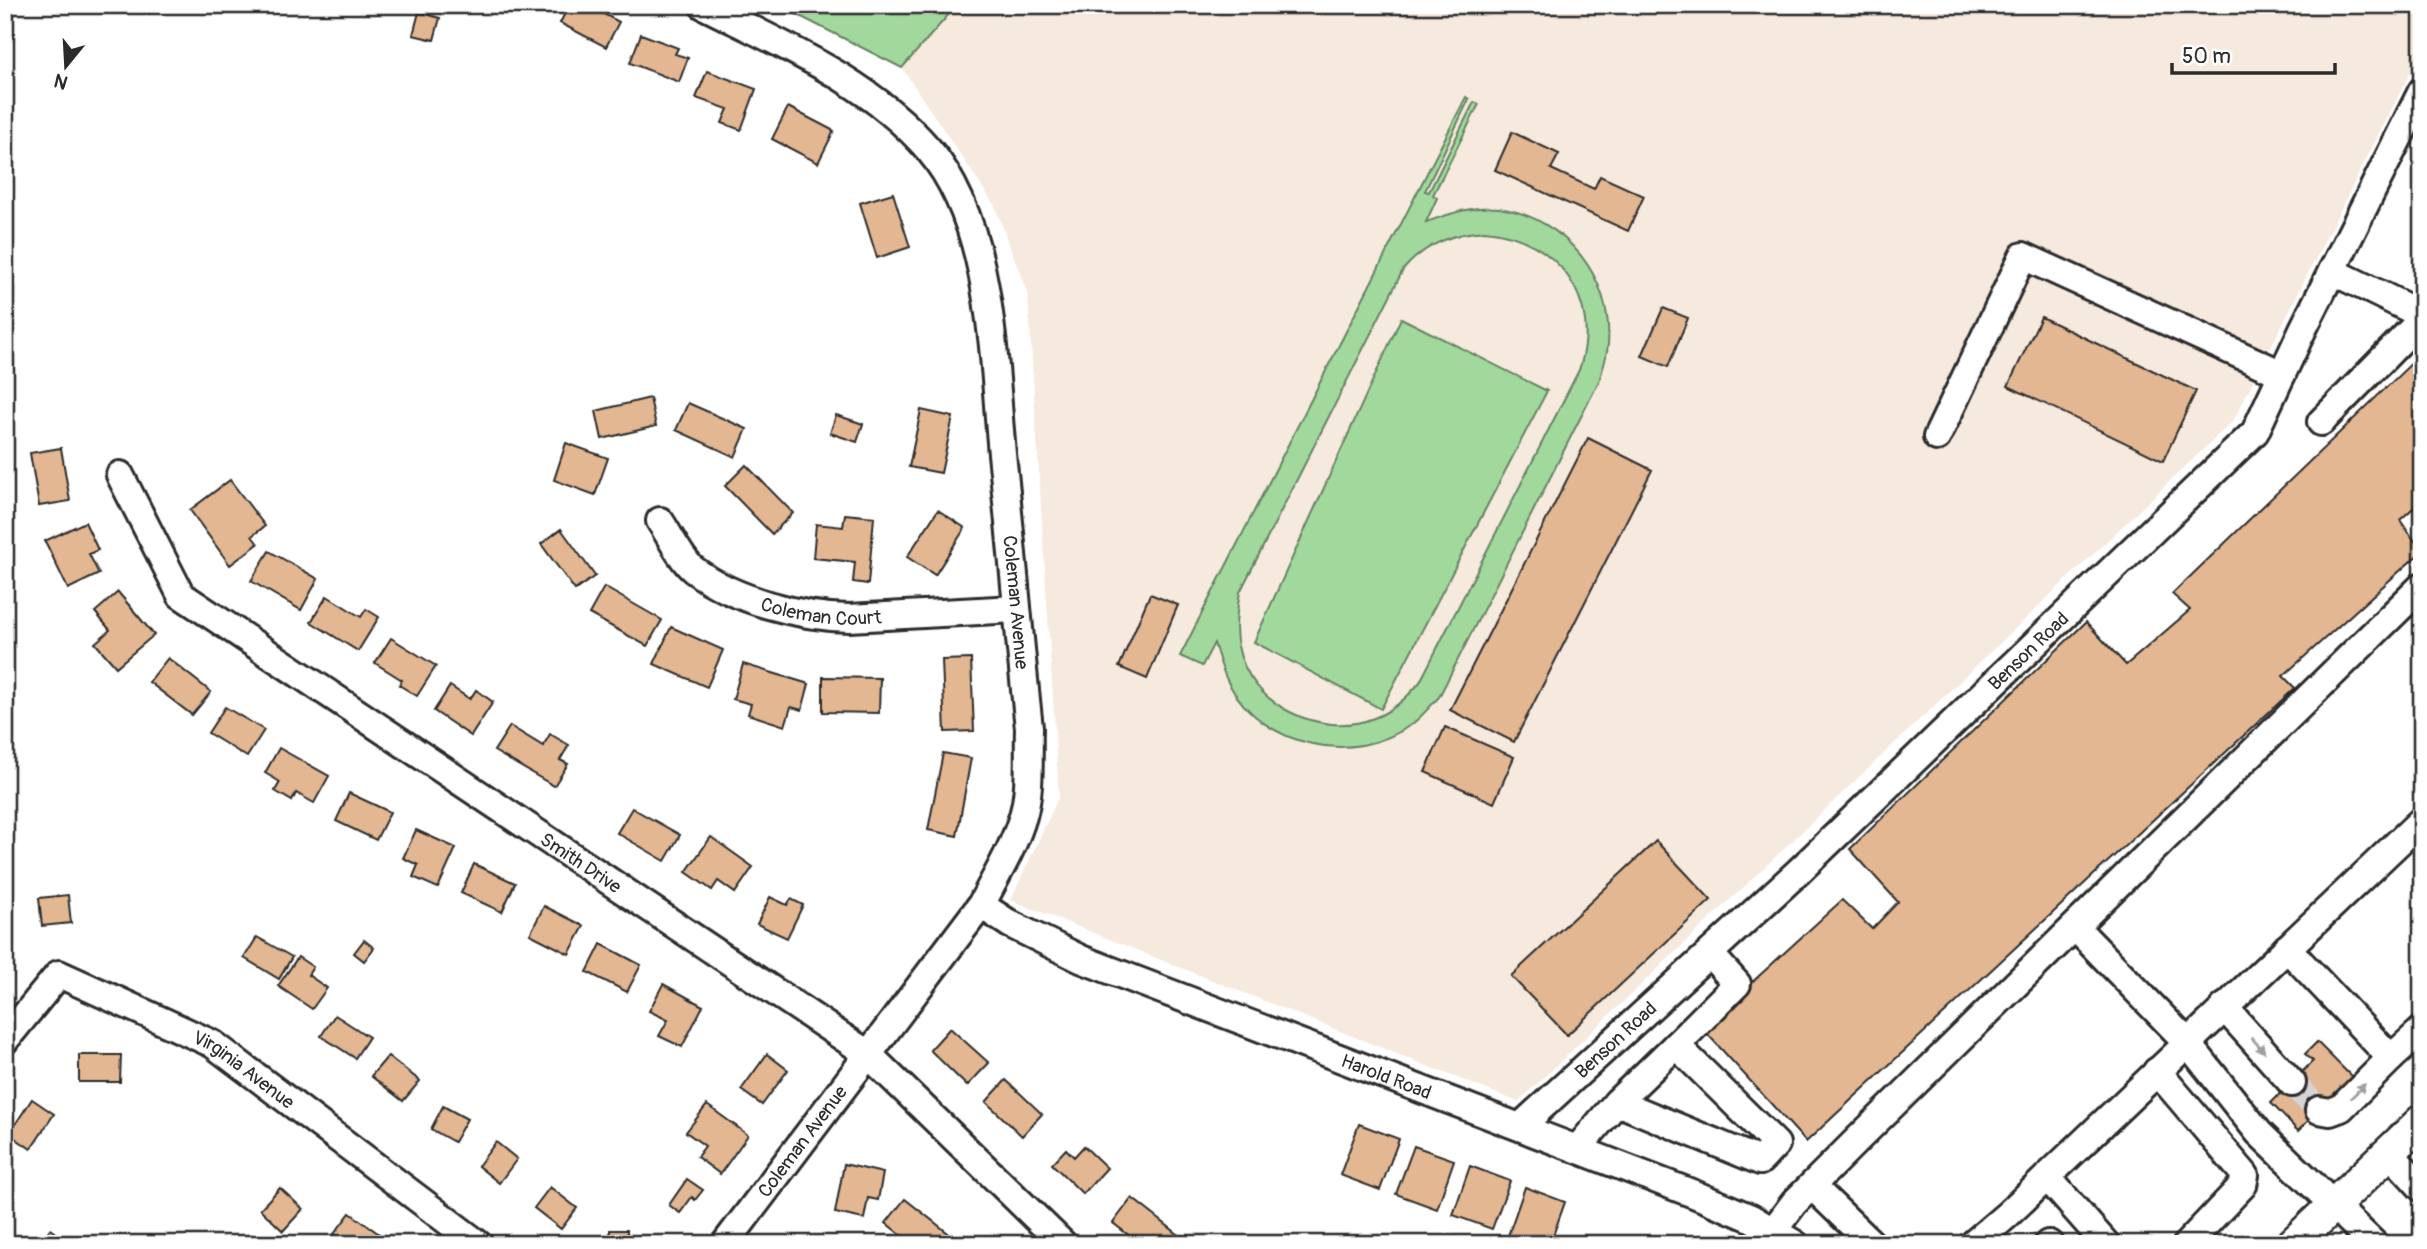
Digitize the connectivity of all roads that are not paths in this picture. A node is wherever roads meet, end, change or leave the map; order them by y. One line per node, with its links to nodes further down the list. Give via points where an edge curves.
1 (703, 5): 11 (street, Coleman Avenue, via 832,72 877,101 929,150 957,191 981,262)
2 (2422, 91): 3 (street, Benson Road)
3 (2332, 271): 4 (street); 5 (street, Benson Road)
4 (2422, 317): 6 (street)
5 (2282, 374): 7 (street, via 2023,256); 16 (street, Benson Road, via 2255,432)
6 (2321, 422)
7 (1937, 438)
8 (120, 475): 22 (street, Smith Drive, via 181,594)
9 (660, 521): 11 (street, Coleman Court, via 692,569 726,588 793,611 849,618)
10 (2422, 586): 14 (street)
11 (1016, 609): 13 (street, Coleman Avenue, via 1029,728 1028,791 1016,836)
12 (2422, 820): 15 (street)
13 (981, 905): 22 (street, Coleman Avenue); 29 (street, Harold Road, via 1081,959)
14 (2074, 927): 20 (street); 33 (street)
15 (2287, 947): 17 (street); 23 (street)
16 (1710, 954): 21 (street, via 1737,984); 29 (street, Benson Road)
17 (2224, 1007): 20 (street); 25 (street, one-way to 25)
18 (2422, 1030): 23 (street)
19 (5, 1040): 37 (street, Virginia Avenue, via 59,974 213,1044)
20 (2187, 1042): 24 (street); 35 (street, via 2259,1133)
21 (1676, 1045): 26 (street); 26 (street, via 1776,1144 1760,1161)
22 (868, 1054): 38 (street, Coleman Avenue); 39 (street, Smith Drive)
23 (2391, 1058): 27 (street, one-way to 23, via 2341,1108)
24 (2157, 1071): 32 (street); 43 (street, via 2245,1175 2243,1185)
25 (2291, 1083)
26 (1616, 1102): 30 (street)
27 (2319, 1110)
28 (2422, 1121): 31 (main road)
29 (1521, 1126): 30 (street, Harold Road)
30 (1578, 1148): 36 (street, Harold Road, via 1705,1198)
31 (2389, 1152): 34 (street); 35 (main road)
32 (2047, 1177): 41 (street); 42 (street)
33 (1812, 1186): 36 (street, via 1794,1203); 40 (street)
34 (2422, 1188)
35 (2334, 1204): 44 (main road); 45 (street)
36 (1784, 1237)
37 (478, 1244)
38 (725, 1244)
39 (1063, 1244)
40 (1872, 1244)
41 (1973, 1244)
42 (2106, 1244)
43 (2187, 1244)
44 (2292, 1244)
45 (2374, 1244)

